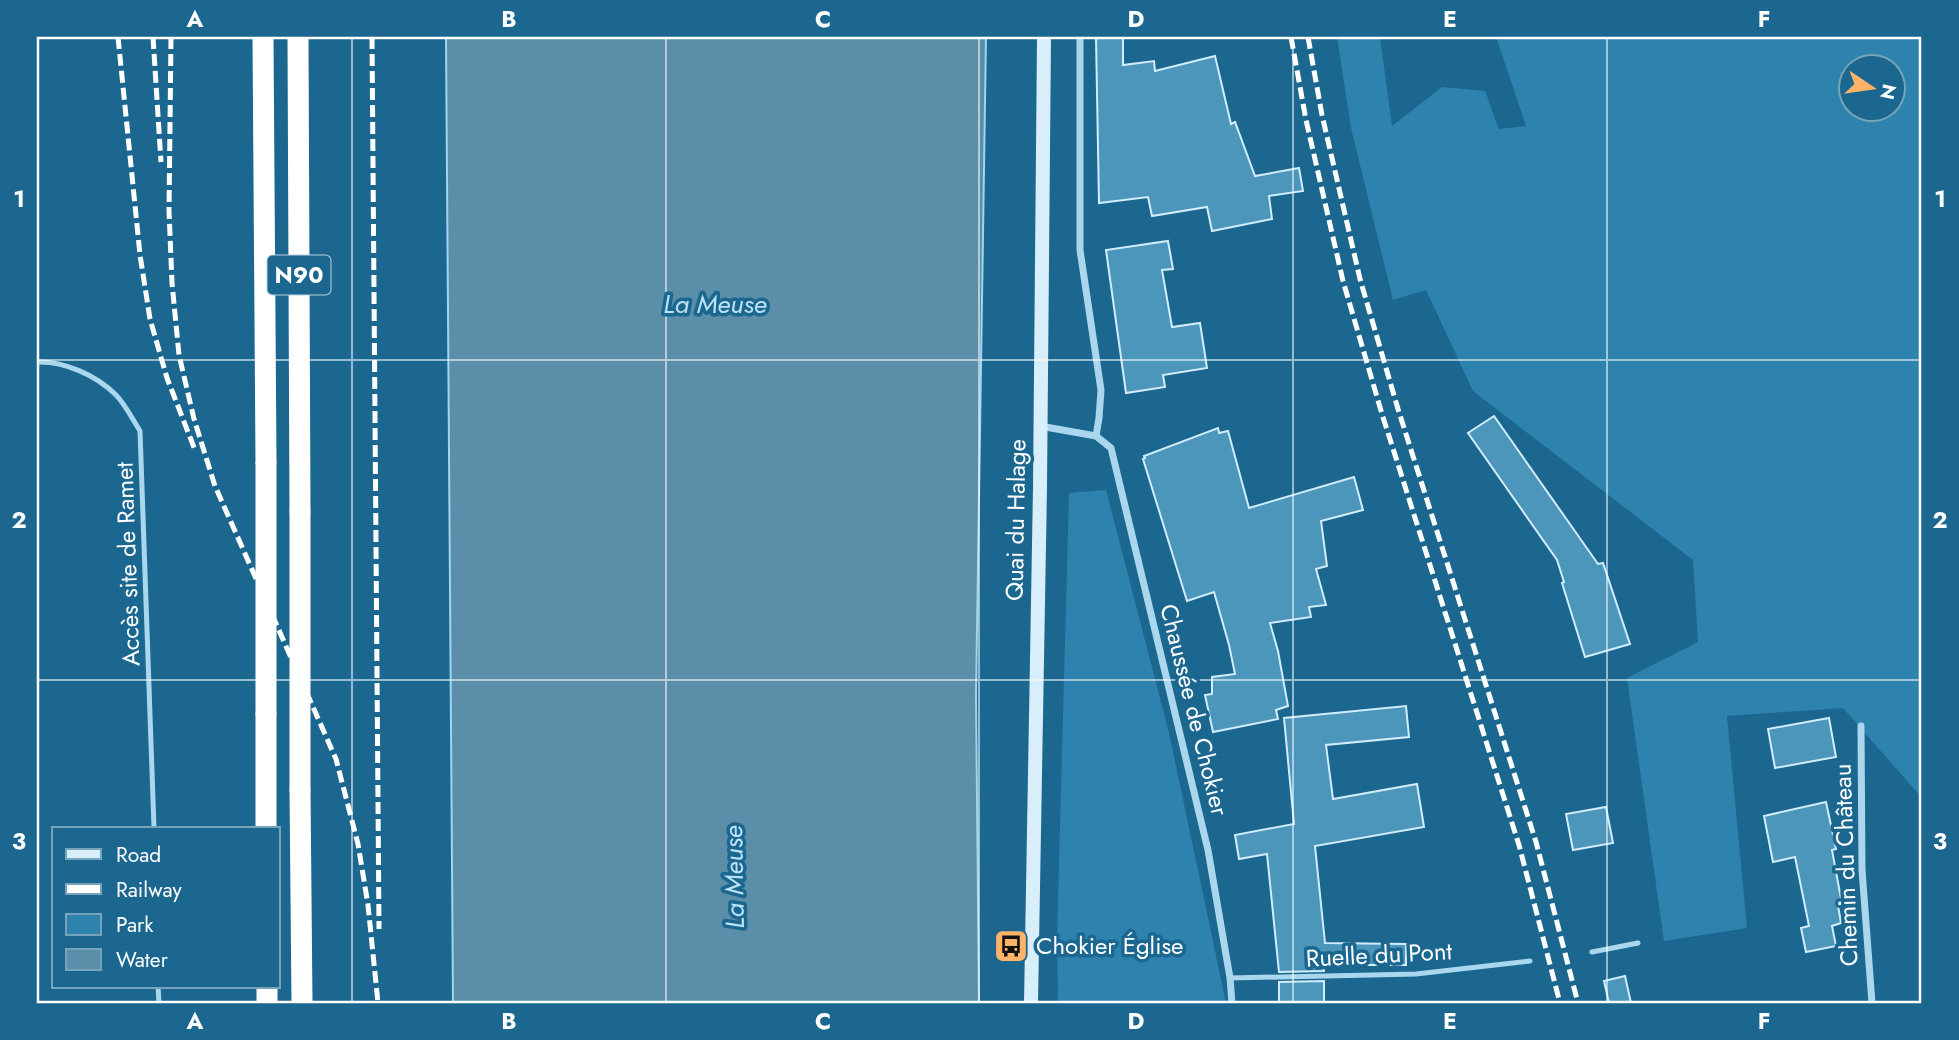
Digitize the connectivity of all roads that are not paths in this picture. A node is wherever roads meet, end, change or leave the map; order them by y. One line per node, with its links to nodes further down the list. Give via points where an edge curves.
1 (263, 37): 10 (highway, N90, bridge)
2 (298, 37): 15 (highway, N90, bridge)
3 (1044, 37): 6 (main road, Quai du Halage)
4 (1080, 37): 7 (street, via 1080,250 1101,390)
5 (37, 362): 9 (lane, Accès site de Ramet, via 92,376 117,396 140,431)
6 (1041, 426): 7 (street); 16 (main road, Quai du Halage)
7 (1096, 436): 14 (street, Chaussée de Chokier, via 1111,448 1209,850)
8 (1861, 726): 18 (street, Chemin du Château, via 1862,870)
9 (154, 827)
10 (267, 827)
11 (1638, 943): 12 (lane)
12 (1592, 952)
13 (1530, 961): 14 (lane, Ruelle du Pont, via 1416,974)
14 (1230, 978): 17 (street, Chaussée de Chokier)
15 (302, 1003)
16 (1031, 1003)
17 (1232, 1003)
18 (1872, 1003)

